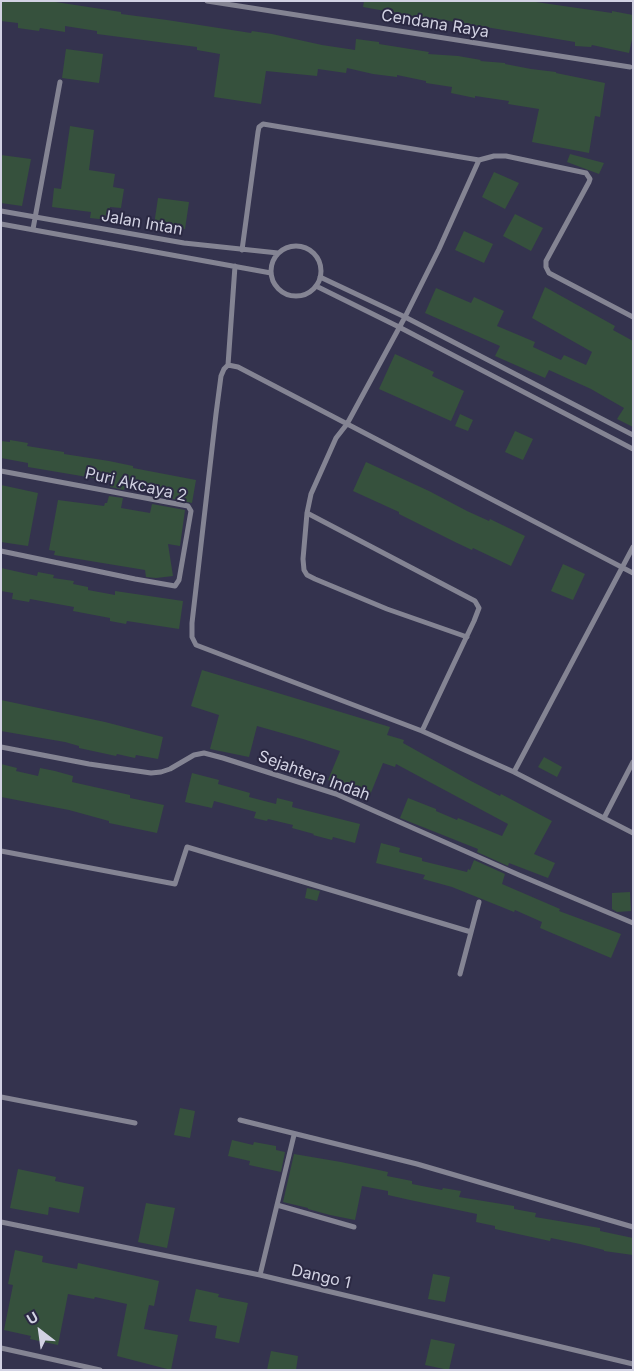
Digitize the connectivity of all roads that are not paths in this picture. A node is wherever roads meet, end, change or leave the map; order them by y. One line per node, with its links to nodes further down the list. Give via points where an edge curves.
1 (207, 1): 2 (street, Cendana Raya)
2 (630, 67)
3 (60, 82): 6 (street)
4 (480, 160): 9 (street, via 263,124 258,132); 15 (street); 16 (street, via 506,156 586,173 589,182 546,261 546,267 549,272)
5 (1, 211): 6 (street, Jalan Intan)
6 (35, 217): 8 (street); 9 (street, Jalan Intan)
7 (1, 224): 8 (street)
8 (33, 229): 11 (street)
9 (242, 250): 10 (street, Jalan Intan)
10 (278, 253): 12 (street, via 271,264); 13 (street, via 298,246 314,252 319,259)
11 (235, 266): 12 (street); 18 (street)
12 (271, 273): 14 (street, via 277,288 290,296 306,294)
13 (320, 277): 14 (street); 15 (street)
14 (316, 286): 17 (street)
15 (405, 317): 17 (street); 20 (street)
16 (633, 317)
17 (399, 327): 19 (street); 21 (street)
18 (228, 365): 19 (street, via 238,367); 29 (street, via 221,376 192,623 192,637 196,645)
19 (347, 424): 23 (street, via 336,438); 26 (street)
20 (633, 435)
21 (632, 447)
22 (1, 471): 25 (street, Puri Akcaya 2, via 188,506 191,511 179,580 175,586)
23 (306, 513): 28 (street, via 475,601 479,608); 28 (street, via 303,559 307,575 387,609)
24 (633, 546): 26 (street)
25 (1, 551)
26 (622, 567): 27 (street); 32 (street)
27 (633, 573)
28 (467, 637): 29 (street)
29 (422, 732): 32 (street)
30 (1, 747): 37 (street, Sejahtera Indah, via 151,773 161,772 194,755 204,753 223,758 336,794)
31 (633, 762): 33 (street)
32 (514, 772): 33 (street)
33 (604, 818): 34 (street)
34 (633, 833)
35 (1, 851): 38 (street, via 174,884 187,847)
36 (478, 902): 38 (street)
37 (633, 923)
38 (471, 932): 39 (street)
39 (460, 974)
40 (1, 1096): 42 (street)
41 (240, 1120): 43 (street)
42 (135, 1123)
43 (294, 1135): 44 (street); 47 (street, via 417,1164)
44 (277, 1205): 46 (street); 48 (street)
45 (1, 1222): 48 (street, Dango 1)
46 (354, 1227)
47 (633, 1227)
48 (260, 1275): 50 (street, Dango 1)
49 (1, 1348): 51 (street)
50 (633, 1364)
51 (100, 1370)

